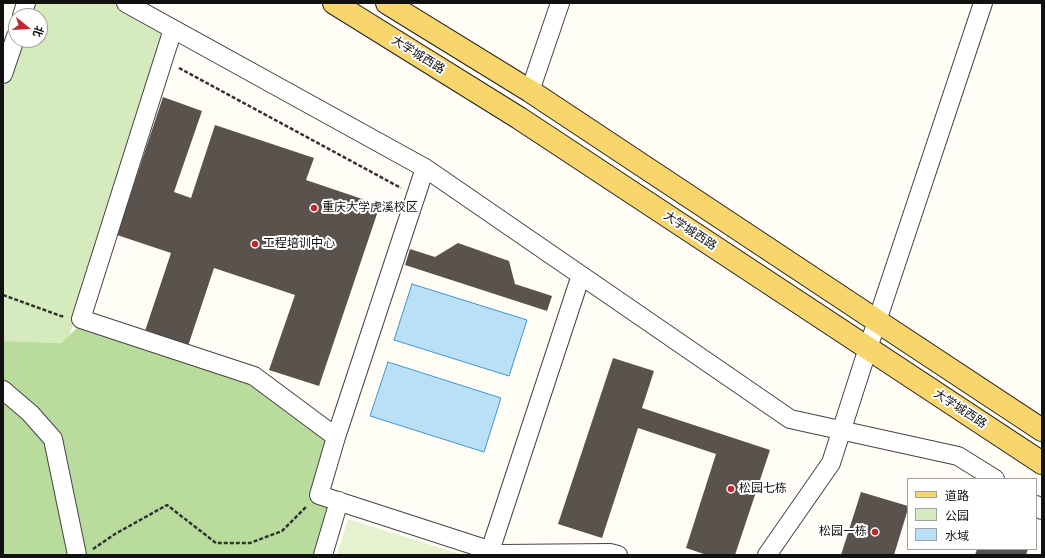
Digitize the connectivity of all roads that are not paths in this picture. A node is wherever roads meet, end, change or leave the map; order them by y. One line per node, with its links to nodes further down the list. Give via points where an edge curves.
1 (126, 3): 6 (street)
2 (334, 3): 13 (main road, 大学城西路, via 519,118)
3 (387, 3): 9 (main road)
4 (560, 3): 9 (street)
5 (983, 3): 12 (street)
6 (173, 29): 10 (street); 17 (street, via 81,319 254,376)
7 (12, 48): 8 (street)
8 (3, 74)
9 (530, 91): 12 (main road)
10 (425, 168): 11 (street); 17 (street)
11 (581, 275): 15 (street, via 790,419); 21 (street)
12 (877, 322): 13 (street); 16 (main road)
13 (868, 348): 15 (street); 18 (main road, 大学城西路)
14 (3, 390): 22 (street, via 30,413 53,439)
15 (841, 430): 19 (street, via 958,456); 25 (street, via 831,463); 26 (street, via 842,467)
16 (1042, 430)
17 (336, 437): 20 (street, via 319,495)
18 (1042, 463)
19 (993, 478)
20 (339, 501): 21 (street); 23 (street)
21 (490, 551): 24 (street, via 501,554)
22 (84, 553)
23 (323, 555)
24 (618, 555)
25 (767, 555)
26 (781, 555)

